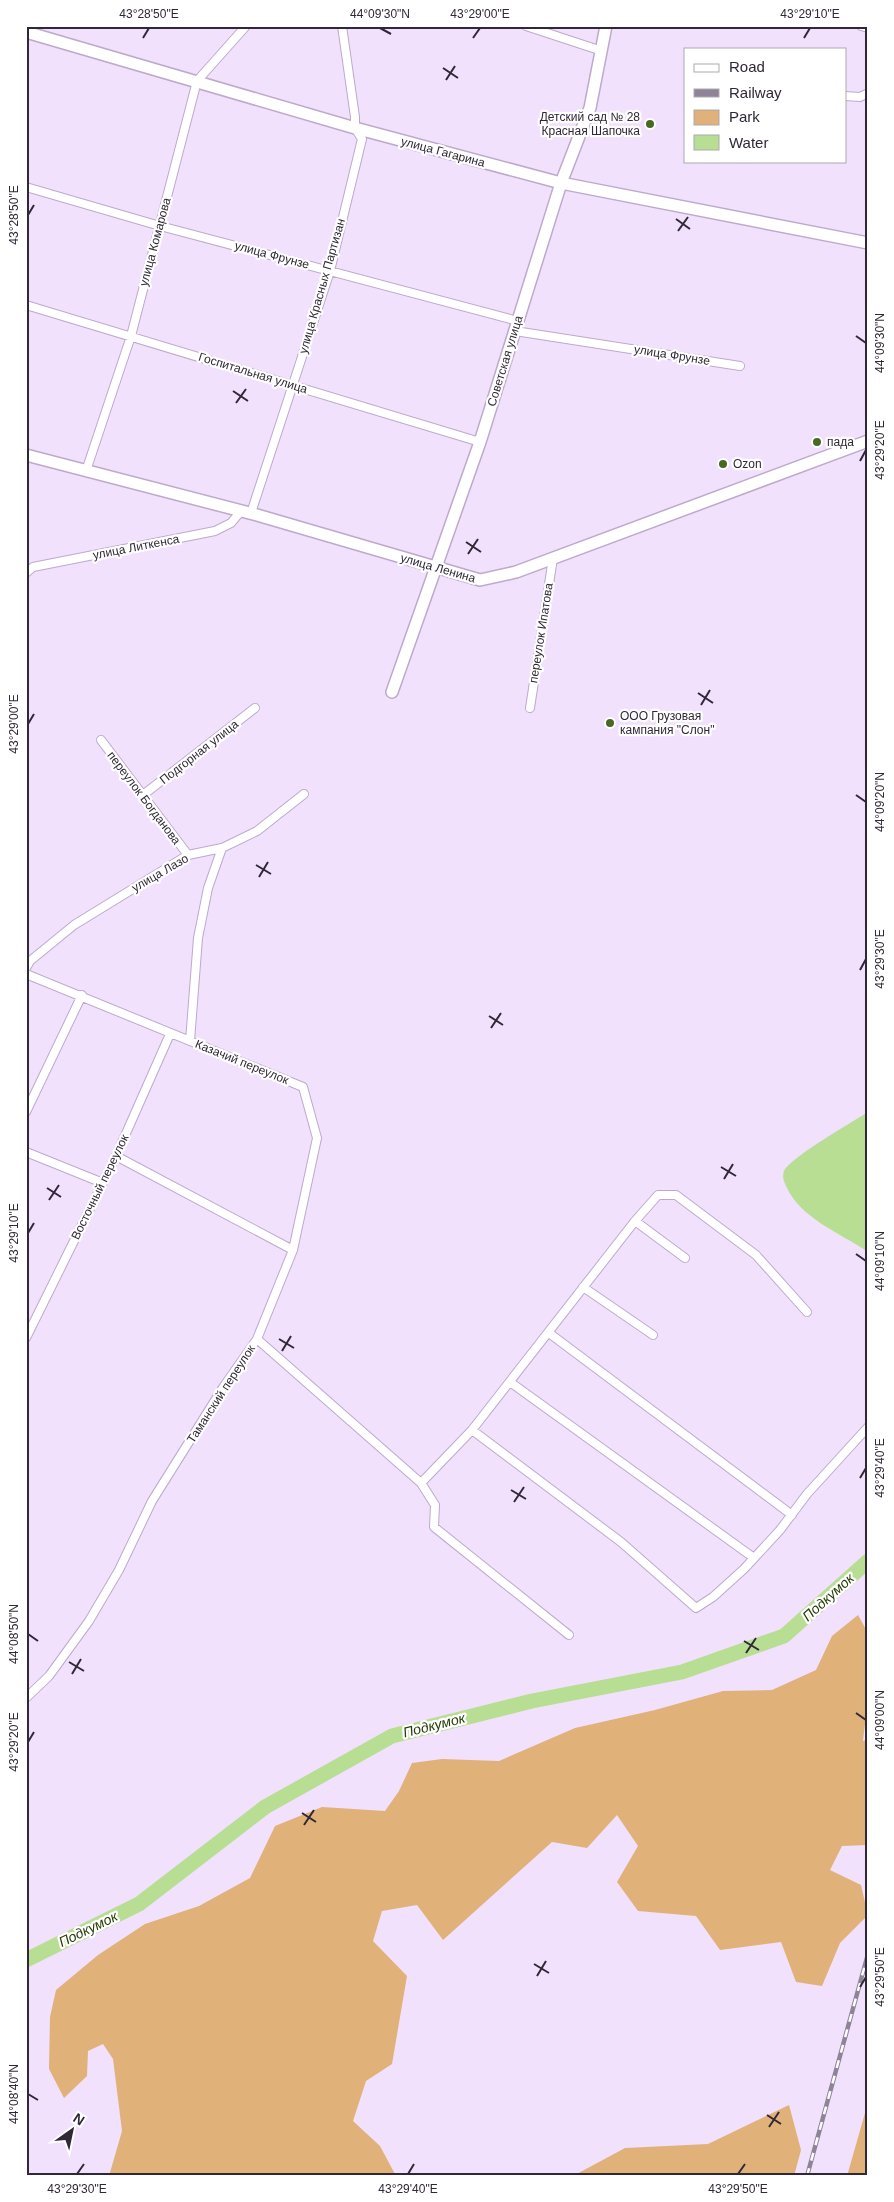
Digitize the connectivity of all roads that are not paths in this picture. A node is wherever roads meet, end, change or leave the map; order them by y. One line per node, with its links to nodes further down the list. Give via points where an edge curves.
1 (246, 26): 9 (street, улица Комарова)
2 (342, 26): 12 (street, улица Красных Партизан)
3 (526, 26): 8 (street)
4 (606, 26): 8 (street, Советская улица)
5 (861, 26): 6 (street)
6 (868, 28)
7 (26, 32): 9 (street, улица Гагарина)
8 (602, 51): 13 (street, Советская улица, via 590,108)
9 (197, 81): 12 (street, улица Гагарина); 15 (street, улица Комарова)
10 (868, 93): 11 (street, via 860,97)
11 (846, 96)
12 (355, 128): 13 (street, улица Гагарина); 17 (street, улица Красных Партизан, via 362,139)
13 (561, 183): 16 (street, улица Гагарина); 19 (street, Советская улица)
14 (26, 187): 15 (street, улица Фрунзе)
15 (160, 226): 17 (street, улица Фрунзе); 20 (street, улица Комарова)
16 (868, 243)
17 (330, 271): 19 (street, улица Фрунзе); 22 (street, улица Красных Партизан)
18 (26, 305): 20 (street, Госпитальная улица)
19 (516, 326): 21 (street, улица Фрунзе); 24 (street, Советская улица)
20 (131, 336): 22 (street, Госпитальная улица); 26 (street, улица Комарова)
21 (740, 366)
22 (293, 385): 24 (street, Госпитальная улица); 27 (street, улица Красных Партизан)
23 (868, 441): 28 (street, улица Ленина)
24 (480, 442): 29 (street, Советская улица)
25 (26, 455): 26 (street, улица Ленина)
26 (86, 471): 27 (street, улица Ленина)
27 (246, 512): 29 (street, улица Ленина); 30 (street, улица Литкенса, via 215,531 33,567)
28 (553, 558): 29 (street, улица Ленина, via 516,572 480,580); 33 (street, переулок Ипатова)
29 (436, 568): 31 (street, Советская улица)
30 (26, 573)
31 (392, 692)
32 (255, 708): 36 (street, Подгорная улица)
33 (530, 708)
34 (101, 740): 36 (street, переулок Богданова)
35 (304, 794): 37 (street, улица Лазо, via 257,830)
36 (143, 795): 38 (street, переулок Богданова)
37 (222, 848): 38 (street, улица Лазо); 43 (street, via 208,888 198,938)
38 (188, 855): 39 (street, улица Лазо, via 74,925)
39 (27, 962)
40 (26, 974): 41 (street, Казачий переулок)
41 (82, 995): 42 (street, Казачий переулок); 44 (street)
42 (170, 1034): 43 (street, Казачий переулок); 46 (street, Восточный переулок)
43 (190, 1041): 49 (street, Казачий переулок, via 303,1087 317,1138)
44 (26, 1112)
45 (26, 1152): 47 (street)
46 (116, 1156): 47 (street, Восточный переулок); 49 (street)
47 (103, 1183): 55 (street, Восточный переулок)
48 (635, 1222): 50 (street); 51 (street); 52 (street, via 658,1195 676,1195 756,1255)
49 (293, 1250): 56 (street, Таманский переулок)
50 (685, 1258)
51 (583, 1287): 53 (street); 54 (street)
52 (807, 1312)
53 (548, 1333): 57 (street); 61 (street)
54 (653, 1335)
55 (26, 1338)
56 (257, 1339): 60 (street); 64 (street, Таманский переулок, via 152,1501 119,1570 89,1621 49,1676)
57 (510, 1382): 59 (street); 62 (street)
58 (868, 1427): 61 (street)
59 (472, 1430): 60 (street); 62 (street, via 621,1542 696,1608 713,1597)
60 (421, 1483): 63 (street, via 435,1506 434,1527)
61 (792, 1515): 62 (street)
62 (754, 1558)
63 (568, 1635)
64 (26, 1698)

